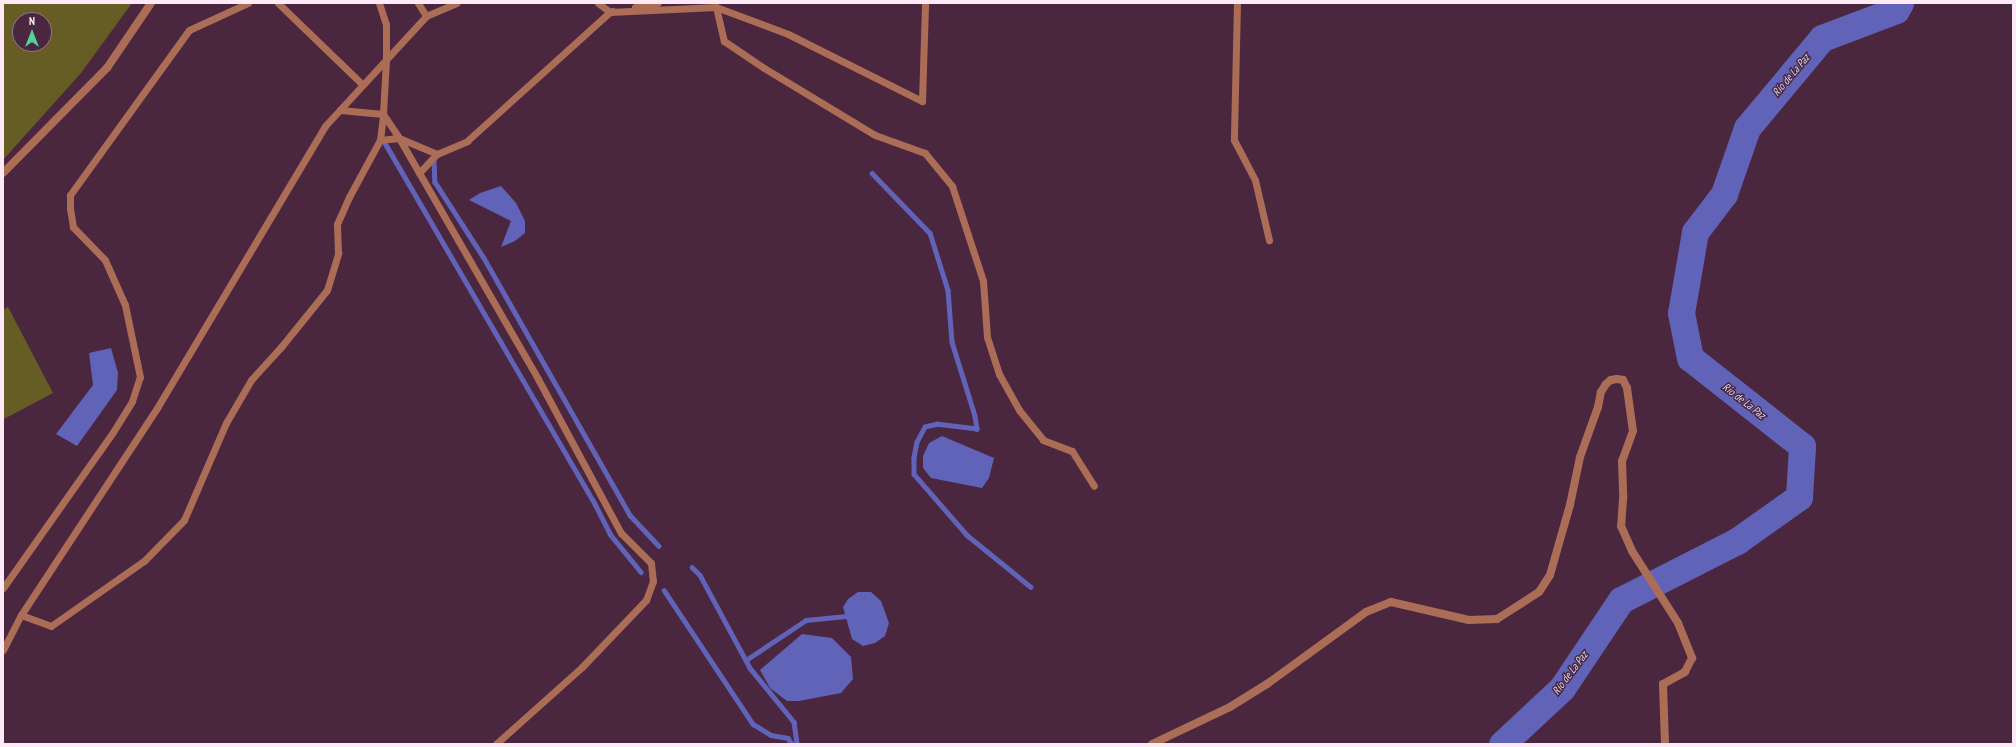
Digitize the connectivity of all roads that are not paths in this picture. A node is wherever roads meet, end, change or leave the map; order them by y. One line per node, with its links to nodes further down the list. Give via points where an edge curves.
1 (151, 3): 21 (street, via 107,68)
2 (248, 3): 25 (lane, via 189,30 70,196 73,227 105,260 125,305 140,377 132,401 113,432)
3 (278, 3): 15 (lane)
4 (379, 3): 14 (lane, via 386,24)
5 (418, 3): 13 (lane)
6 (456, 3): 13 (lane)
7 (598, 3): 12 (lane)
8 (658, 3): 12 (lane)
9 (925, 3): 11 (lane, via 922,101 788,34)
10 (1237, 3): 23 (lane, via 1234,140 1255,180)
11 (716, 7): 12 (lane); 24 (lane, via 724,41 875,135 925,153 952,186 983,281 986,337 1000,374 1019,410 1043,440 1072,452)
12 (610, 12): 20 (lane, via 467,141)
13 (426, 16): 14 (lane)
14 (386, 60): 15 (lane); 17 (lane)
15 (362, 84): 16 (lane)
16 (340, 110): 17 (lane); 26 (lane, via 325,126 157,408)
17 (383, 114): 18 (lane); 19 (lane)
18 (399, 138): 19 (lane); 20 (lane); 22 (lane)
19 (380, 140): 26 (lane, via 348,197 337,224 338,253 327,290 251,380 226,423 184,520 144,561 51,626)
20 (437, 154): 22 (lane)
21 (3, 173)
22 (420, 173): 28 (lane, via 538,379 620,533 651,563 653,581 646,600 582,667)
23 (1270, 240)
24 (1094, 486)
25 (3, 588)
26 (21, 615): 27 (lane)
27 (3, 650)
28 (496, 744)
29 (1152, 744): 30 (street, via 1230,707 1267,684 1366,612 1391,602 1469,620 1497,619 1539,592 1550,575 1570,505 1580,457 1601,392 1611,380 1618,379 1623,380 1627,388 1633,431 1622,461 1621,526 1632,551 1678,623 1692,658 1685,672 1663,684)
30 (1665, 744)

